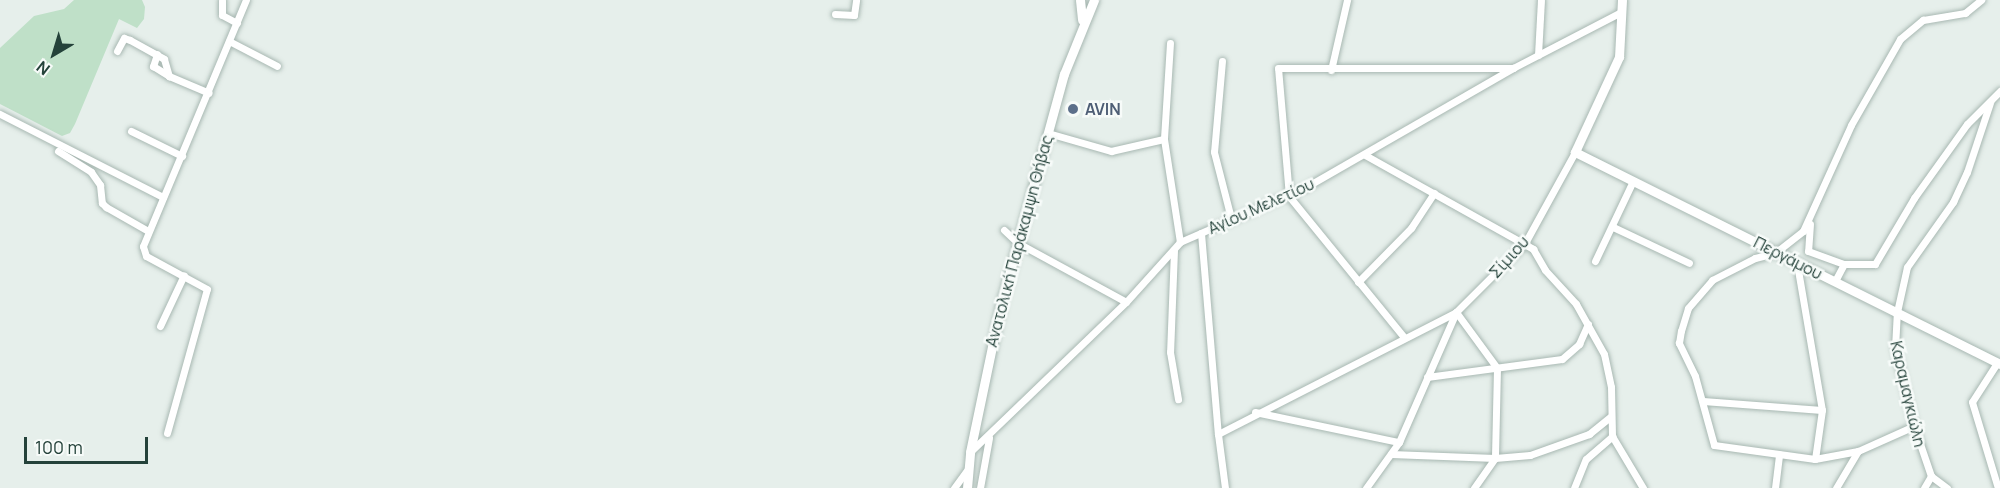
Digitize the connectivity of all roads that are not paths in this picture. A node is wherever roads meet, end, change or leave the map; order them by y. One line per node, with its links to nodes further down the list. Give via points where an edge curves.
1 (222, 0): 13 (street, via 222,15)
2 (246, 0): 13 (street)
3 (856, 0): 11 (street, via 854,15)
4 (1080, 0): 12 (street)
5 (1094, 0): 12 (street, Ανατολική Παράκαμψη Θήβας)
6 (1347, 0): 22 (street)
7 (1541, 0): 18 (street)
8 (1622, 0): 10 (street)
9 (1981, 0): 42 (street, via 1965,14 1923,20 1891,50 1851,125)
10 (1621, 12): 18 (street, Αγίου Μελετίου); 33 (street, Σίμιου, via 1619,57)
11 (835, 14)
12 (1082, 22): 29 (street, Ανατολική Παράκαμψη Θήβας)
13 (237, 23): 14 (street)
14 (230, 41): 20 (street); 25 (street)
15 (1170, 43): 30 (street)
16 (117, 51): 17 (street, via 124,38)
17 (157, 54): 23 (street, via 164,59); 23 (street, via 153,66)
18 (1538, 55): 21 (street, Αγίου Μελετίου)
19 (1222, 62): 41 (street, via 1214,152)
20 (277, 66)
21 (1513, 68): 22 (street); 34 (street, Αγίου Μελετίου)
22 (1331, 70): 39 (street, via 1282,66 1276,74)
23 (169, 76): 25 (street)
24 (2000, 91): 26 (street)
25 (209, 93): 35 (street)
26 (1990, 103): 55 (street, via 1967,124 1914,198 1875,264); 61 (street, Καραμαγκιώλη, via 1953,202 1907,267)
27 (0, 114): 31 (street)
28 (131, 131): 35 (street)
29 (1048, 133): 30 (street, via 1111,151); 48 (street, Ανατολική Παράκαμψη Θήβας)
30 (1164, 139): 47 (street)
31 (62, 144): 32 (street); 40 (street)
32 (58, 151): 36 (street); 45 (street, via 91,172 100,185 106,207)
33 (1575, 152): 37 (street, Περγάμου); 49 (street, Σίμιου)
34 (1365, 155): 38 (street); 39 (street, Αγίου Μελετίου)
35 (182, 156): 40 (street)
36 (53, 160)
37 (1633, 181): 43 (street); 51 (street, Περγάμου)
38 (1434, 193): 49 (street); 58 (street, via 1411,228)
39 (1289, 196): 41 (street, Αγίου Μελετίου); 58 (street)
40 (163, 197): 45 (street)
41 (1231, 218): 46 (street, Αγίου Μελετίου)
42 (1810, 219): 51 (street, via 1795,241); 55 (street, via 1808,251)
43 (1613, 227): 52 (street); 53 (street)
44 (1004, 230): 48 (street)
45 (148, 231): 56 (street, via 143,246 146,256)
46 (1201, 233): 47 (street, Αγίου Μελετίου); 75 (street)
47 (1180, 242): 50 (street, Αγίου Μελετίου)
48 (1018, 243): 59 (street); 80 (street, Ανατολική Παράκαμψη Θήβας, via 986,368)
49 (1525, 243): 60 (street, Σίμιου); 62 (street, via 1569,294)
50 (1174, 249): 59 (street, Αγίου Μελετίου); 68 (street, via 1170,351)
51 (1775, 253): 54 (street, Περγάμου); 69 (street, via 1755,258 1712,280 1688,308 1679,343)
52 (1595, 261)
53 (1689, 262)
54 (1797, 264): 57 (street, Περγάμου); 70 (street)
55 (1844, 264): 57 (street)
56 (184, 275): 63 (street); 74 (street, via 207,289)
57 (1835, 281): 61 (street, Περγάμου)
58 (1358, 282): 64 (street)
59 (1126, 302): 76 (street, Αγίου Μελετίου)
60 (1456, 312): 64 (street); 66 (street); 67 (street, Σίμιου)
61 (1897, 312): 65 (street, Περγάμου); 73 (street, Καραμαγκιώλη, via 1895,348)
62 (1588, 324): 66 (street, via 1578,344 1562,359); 72 (street, via 1606,362 1611,387)
63 (160, 326)
64 (1403, 336): 71 (street)
65 (1998, 363): 99 (street, via 1971,402)
66 (1497, 368): 67 (street); 83 (street)
67 (1427, 377): 78 (street, Σίμιου)
68 (1178, 399)
69 (1703, 401): 70 (street); 82 (street, via 1714,446)
70 (1822, 410): 84 (street)
71 (1255, 412): 75 (street); 78 (street)
72 (1610, 417): 77 (street); 83 (street, via 1589,434 1561,446 1530,455)
73 (1914, 426): 79 (street); 86 (street, Καραμαγκιώλη)
74 (166, 433)
75 (1218, 434): 90 (street)
76 (990, 436): 80 (street, Αγίου Μελετίου); 89 (street, via 984,450)
77 (1612, 436): 93 (street, via 1586,459); 94 (street)
78 (1399, 442): 81 (street, Σίμιου)
79 (1857, 451): 84 (street); 96 (street)
80 (970, 452): 85 (street, Ανατολική Παράκαμψη Θήβας)
81 (1391, 454): 83 (street); 91 (street, Σίμιου)
82 (1779, 454): 84 (street); 95 (street)
83 (1495, 458): 92 (street)
84 (1815, 459)
85 (967, 470): 87 (street); 88 (street, Ανατολική Παράκαμψη Θήβας)
86 (1931, 476): 97 (street); 98 (street)
87 (954, 487)
88 (967, 488)
89 (980, 488)
90 (1225, 488)
91 (1366, 488)
92 (1474, 488)
93 (1574, 488)
94 (1643, 488)
95 (1775, 488)
96 (1836, 488)
97 (1924, 488)
98 (1947, 488)
99 (1998, 488)

